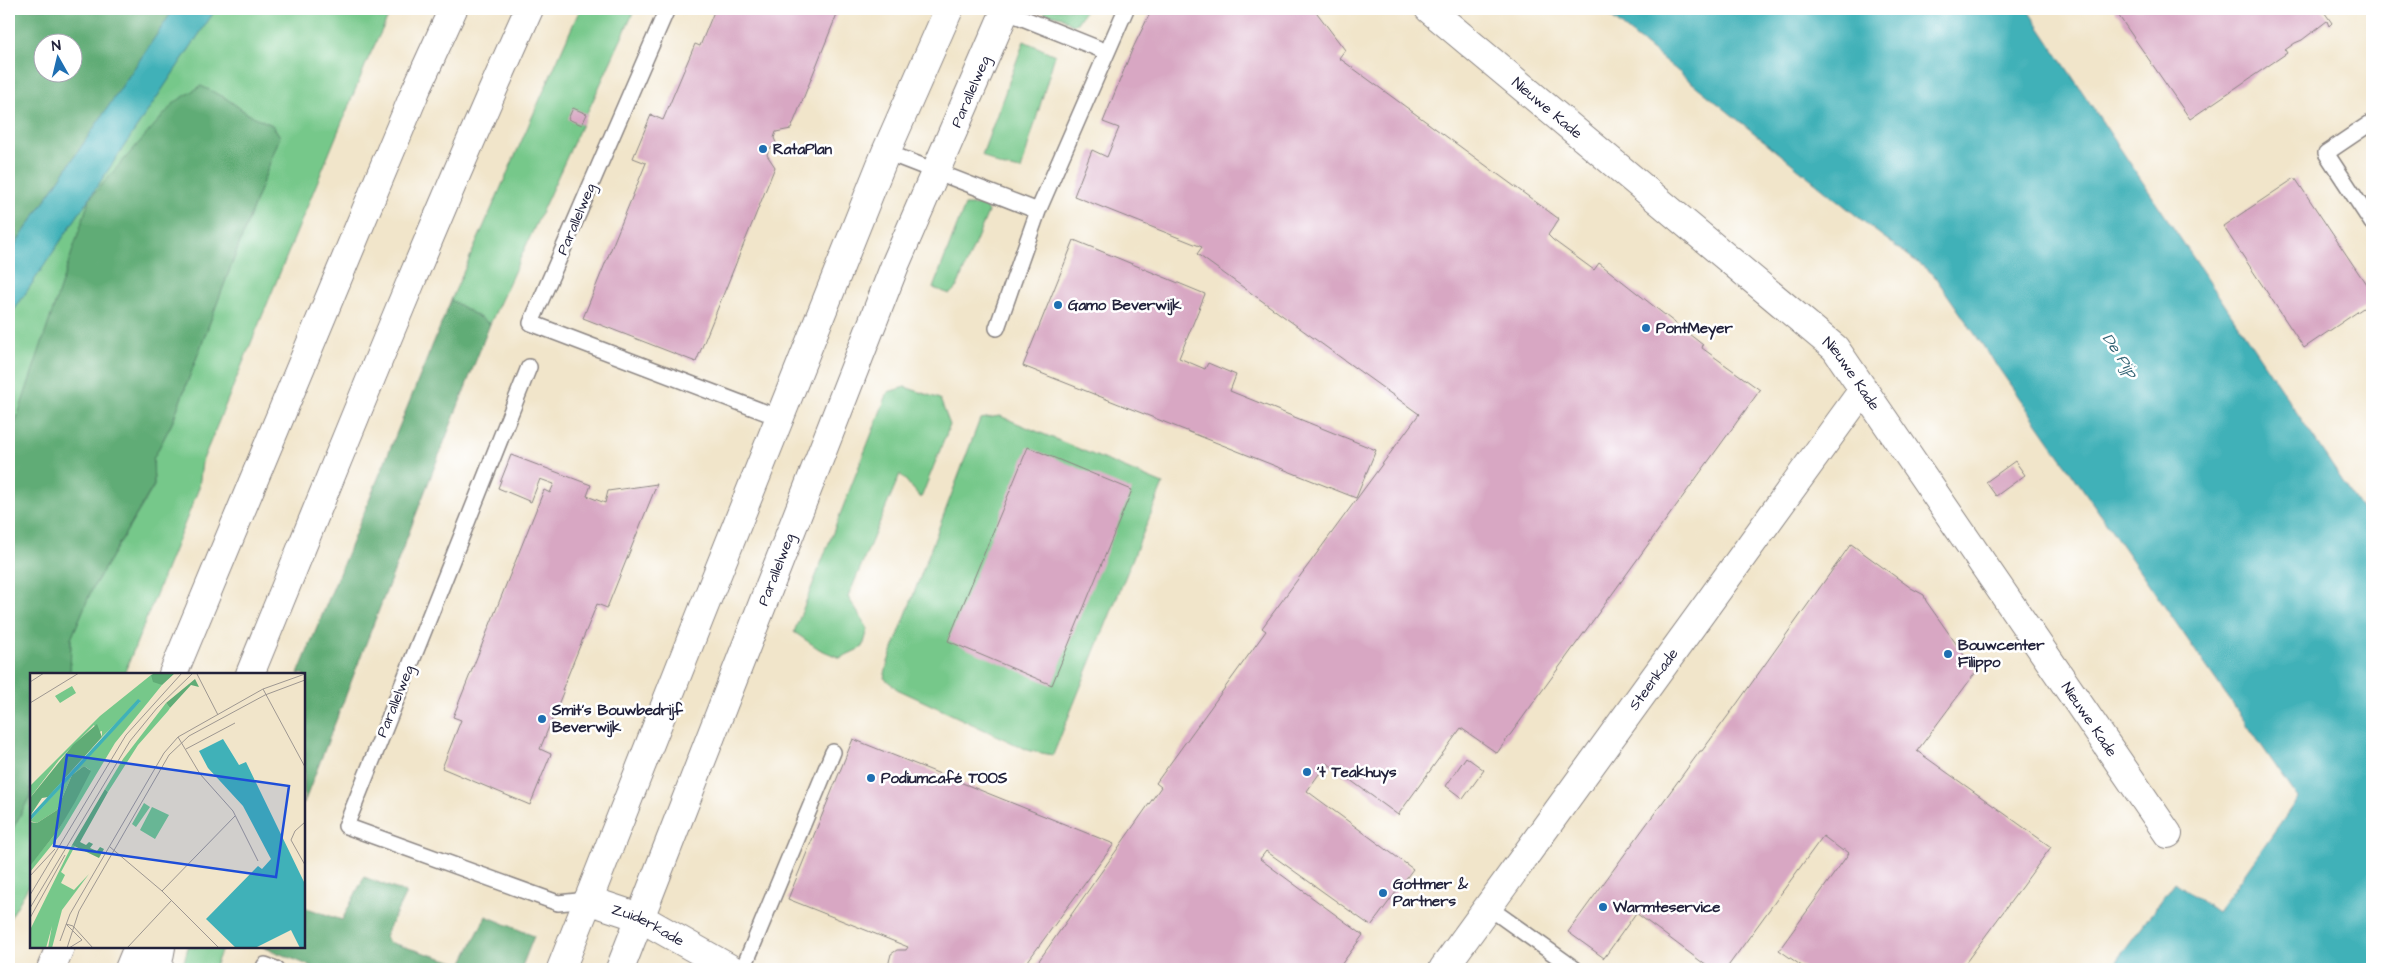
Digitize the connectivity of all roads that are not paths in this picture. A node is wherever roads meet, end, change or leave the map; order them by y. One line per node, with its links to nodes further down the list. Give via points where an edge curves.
1 (453, 9): 18 (main road, via 401,126)
2 (529, 9): 19 (main road, via 490,93)
3 (667, 9): 17 (lane, Parallelweg, via 531,323)
4 (949, 9): 10 (main road)
5 (1126, 9): 8 (lane)
6 (1429, 9): 16 (main road, Nieuwe Kade, via 1834,348)
7 (1006, 10): 8 (lane, Parallelweg); 11 (main road, Parallelweg)
8 (1107, 52): 12 (lane)
9 (2372, 122): 13 (lane, via 2326,153)
10 (886, 152): 11 (lane); 17 (main road)
11 (935, 172): 12 (lane); 25 (main road, Parallelweg, via 895,265)
12 (1038, 210): 14 (lane)
13 (2372, 223)
14 (997, 328)
15 (529, 367): 23 (lane, Parallelweg, via 346,826)
16 (1863, 390): 21 (main road, Nieuwe Kade); 24 (main road, Steenkade)
17 (780, 418): 22 (main road)
18 (173, 673)
19 (250, 673)
20 (833, 752): 37 (lane)
21 (2168, 834)
22 (588, 900): 23 (lane, Zuiderkade); 25 (main road, Zuiderkade); 34 (main road)
23 (558, 903)
24 (1488, 907): 38 (main road, Steenkade); 39 (lane)
25 (639, 917): 35 (main road, Parallelweg); 36 (main road, Zuiderkade)
26 (60, 948): 29 (main road)
27 (138, 948): 30 (main road)
28 (161, 948): 31 (main road)
29 (51, 969)
30 (129, 969)
31 (157, 969)
32 (263, 969): 33 (lane, via 265,965)
33 (276, 969)
34 (561, 969)
35 (620, 969)
36 (731, 969)
37 (743, 969)
38 (1444, 969)
39 (1575, 969)

